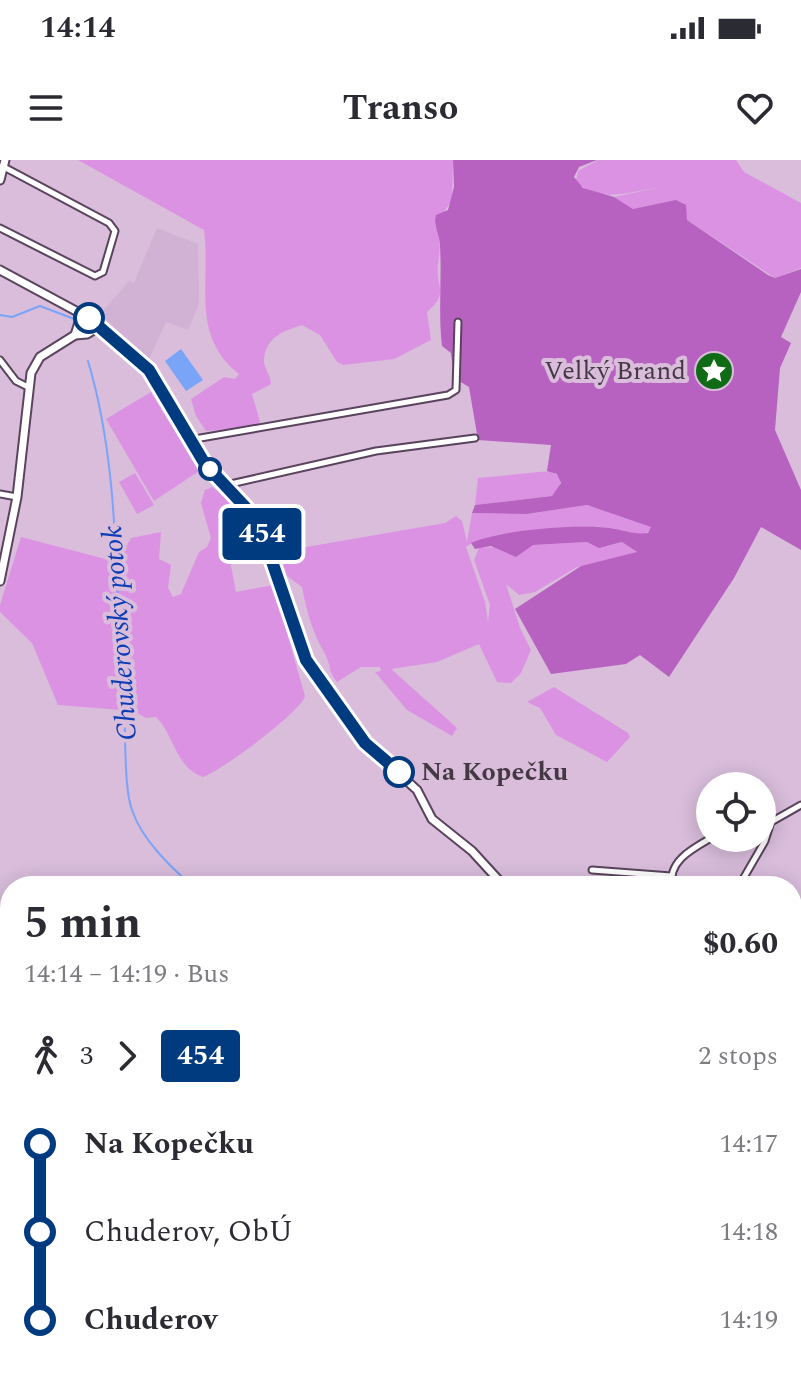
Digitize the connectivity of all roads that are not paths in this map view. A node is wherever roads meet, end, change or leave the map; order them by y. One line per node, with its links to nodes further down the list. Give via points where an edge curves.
1 (3, 163): 2 (street); 3 (street, via 115,231 103,272 95,276)
2 (0, 180)
3 (0, 228)
4 (0, 271): 7 (street)
5 (458, 322): 11 (street, via 456,390 448,395)
6 (100, 326): 7 (street); 7 (street); 11 (street, via 149,370)
7 (80, 327): 9 (street, via 35,362)
8 (0, 360): 9 (street, via 16,381)
9 (28, 387): 14 (street)
10 (475, 438): 12 (street, via 376,451)
11 (188, 441): 12 (street)
12 (226, 485): 21 (street, via 257,523 298,643 333,700 365,743 417,790 432,819)
13 (0, 494): 14 (street)
14 (17, 497): 15 (street)
15 (0, 581)
16 (801, 805): 17 (street)
17 (776, 819)
18 (696, 847): 22 (street, via 683,855)
19 (759, 852): 23 (street)
20 (592, 870): 22 (street)
21 (495, 876)
22 (671, 876)
23 (745, 876)

